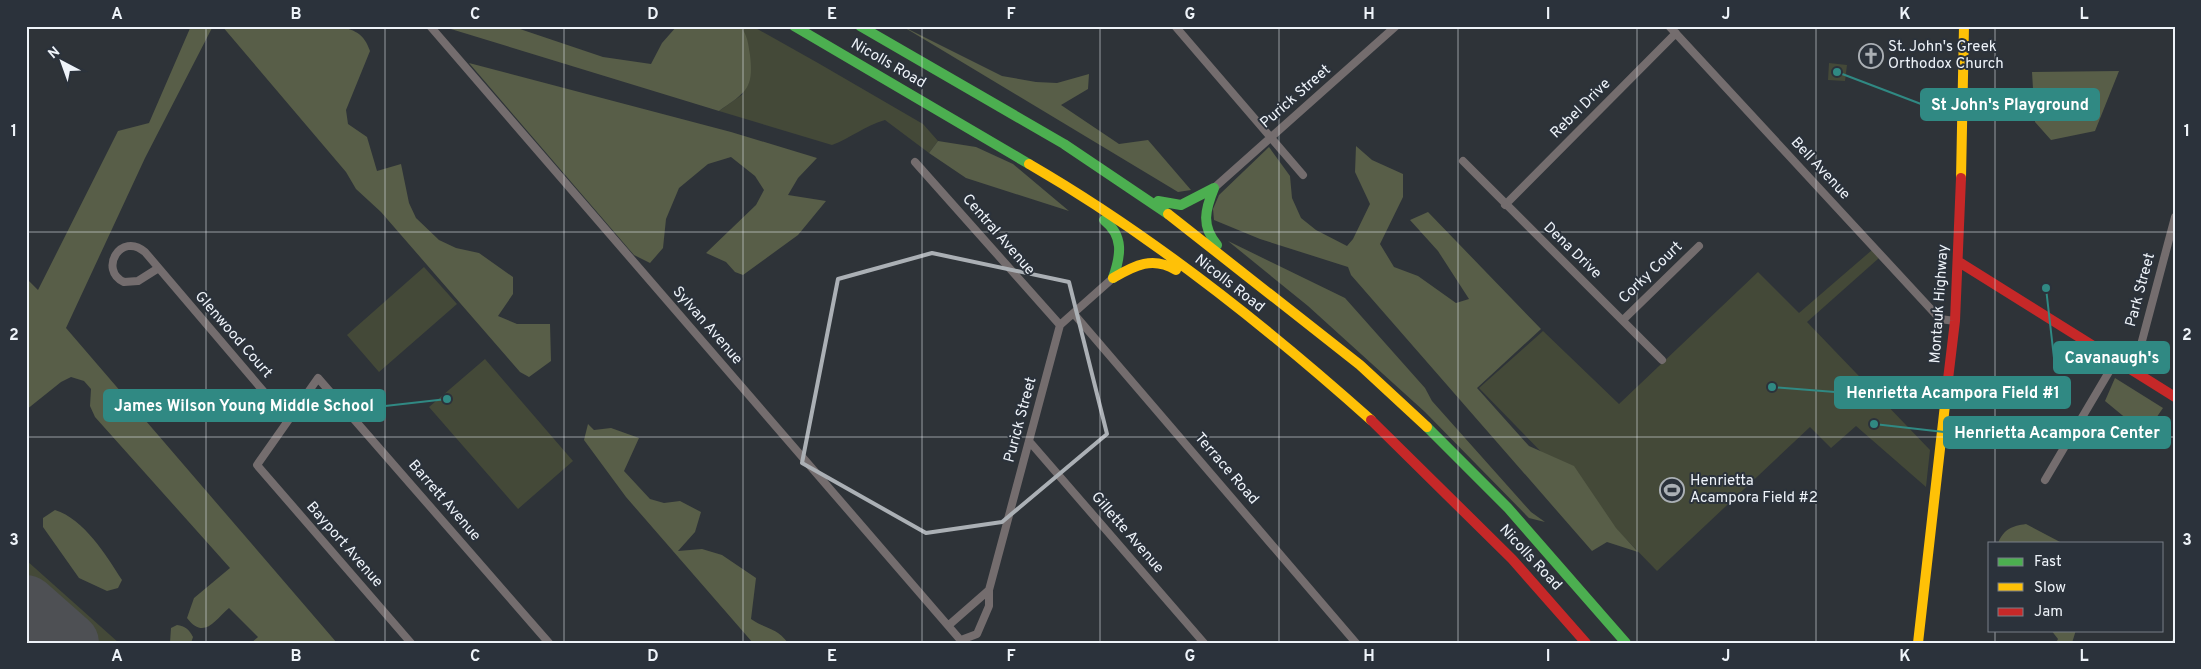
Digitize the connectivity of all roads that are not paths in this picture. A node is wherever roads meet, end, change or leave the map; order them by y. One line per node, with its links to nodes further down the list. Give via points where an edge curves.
1 (430, 26): 36 (street, Sylvan Avenue)
2 (794, 26): 14 (main road, Nicolls Road)
3 (860, 26): 15 (main road, Nicolls Road, via 1064,144)
4 (1175, 26): 9 (street)
5 (1396, 26): 9 (street, Purick Street)
6 (1669, 26): 8 (street, Bell Avenue)
7 (1964, 26): 19 (main road, Montauk Highway)
8 (1676, 33): 16 (street, Rebel Drive); 26 (street, Bell Avenue, via 1940,319)
9 (1271, 137): 12 (street); 13 (street, Purick Street)
10 (1463, 161): 16 (street, Dena Drive)
11 (915, 162): 27 (street, Central Avenue)
12 (1303, 175)
13 (1214, 188): 15 (main road, via 1186,204 1173,206); 21 (main road, via 1203,216 1204,226 1210,238)
14 (1073, 191): 22 (main road, via 1085,206 1111,224 1120,237 1121,256); 23 (main road, Nicolls Road, via 1151,243)
15 (1138, 192): 21 (main road, Nicolls Road)
16 (1505, 205): 25 (street, Dena Drive)
17 (2175, 217): 30 (street, Park Street)
18 (1699, 246): 25 (street, Corky Court)
19 (1959, 262): 26 (main road, Montauk Highway); 29 (main road)
20 (157, 269): 20 (street, Glenwood Court, via 138,281 124,282 115,274 112,262 117,252 134,246 144,252); 32 (street, Glenwood Court)
21 (1244, 272): 43 (main road, Nicolls Road, via 1360,365 1421,421 1508,508)
22 (1113, 278): 23 (main road, via 1134,266 1149,262 1166,263 1195,284); 24 (street)
23 (1204, 284): 42 (main road, Nicolls Road, via 1306,362 1389,436 1512,559)
24 (1074, 314): 27 (street); 41 (street, Terrace Road)
25 (1623, 320): 28 (street, Dena Drive)
26 (1955, 321): 44 (main road, Montauk Highway)
27 (1060, 325): 33 (street, Purick Street)
28 (1662, 360)
29 (2116, 360): 30 (main road); 34 (street)
30 (2134, 370): 31 (main road)
31 (2175, 397)
32 (288, 420): 38 (street, Bayport Avenue, via 257,466); 39 (street, Barrett Avenue, via 318,378)
33 (1029, 441): 35 (street, Purick Street); 40 (street, Gillette Avenue)
34 (2045, 480)
35 (989, 590): 36 (street); 37 (street, Purick Street, via 989,606 977,634)
36 (949, 626): 37 (street, Sylvan Avenue)
37 (962, 642)
38 (411, 643)
39 (549, 643)
40 (1204, 643)
41 (1356, 643)
42 (1586, 643)
43 (1626, 643)
44 (1918, 643)

